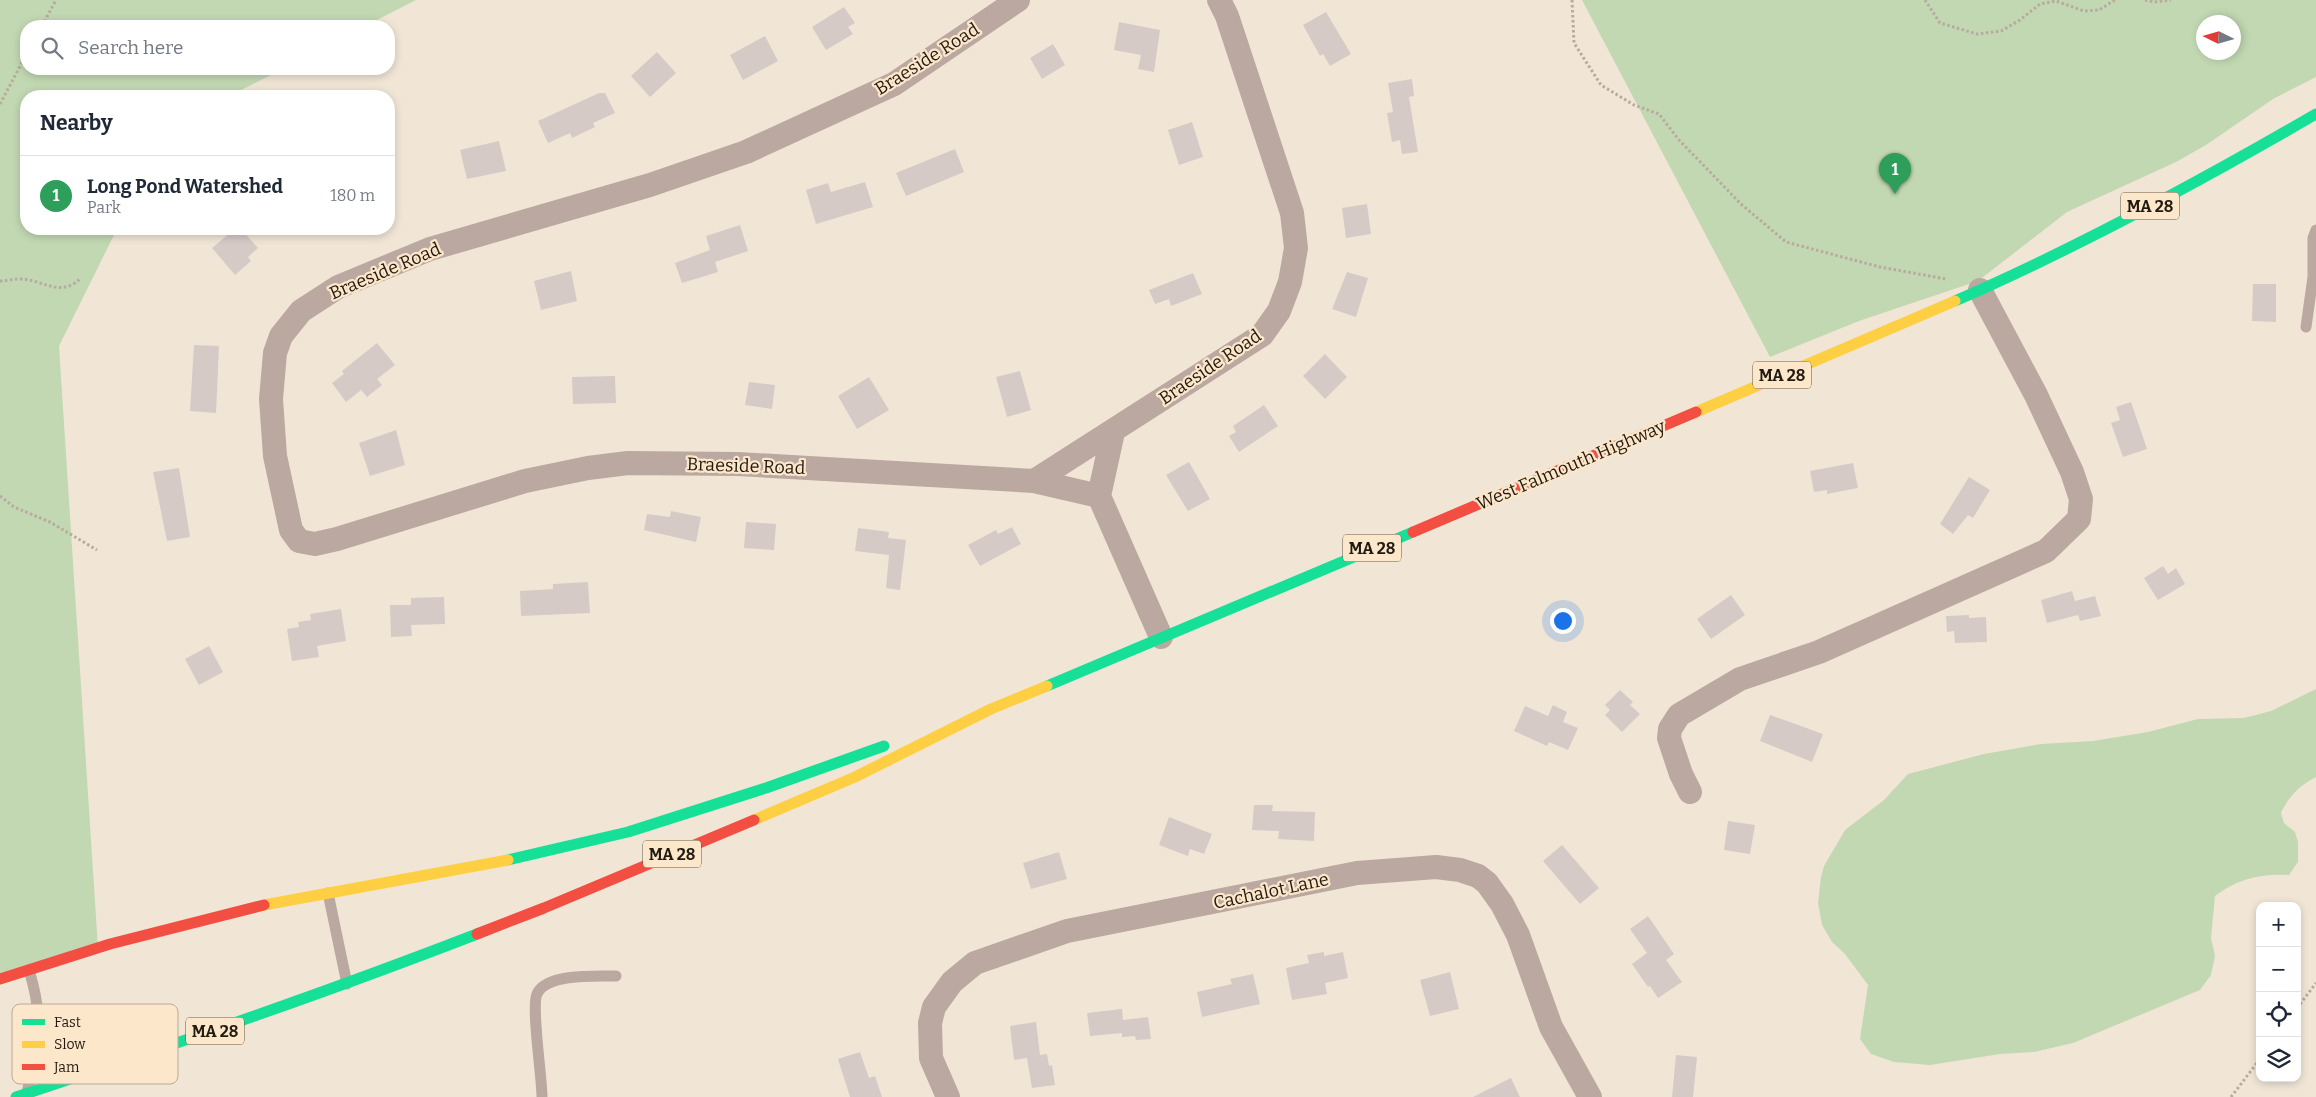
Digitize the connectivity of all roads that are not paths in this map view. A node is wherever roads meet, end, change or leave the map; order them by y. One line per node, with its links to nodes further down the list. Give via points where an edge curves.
1 (1018, 0): 8 (street, Braeside Road, via 894,84 746,152 650,185 430,250 338,287 301,311 281,336 275,353 271,399 275,456 292,530 299,541 315,544 525,481 628,463 738,464)
2 (1219, 0): 7 (street, Braeside Road, via 1292,212 1296,248 1290,282 1279,311 1262,335)
3 (2316, 114): 5 (highway, West Falmouth Highway / MA 28, via 2200,181)
4 (2316, 230): 6 (lane)
5 (1980, 290): 10 (highway, West Falmouth Highway / MA 28); 14 (street, via 2036,395 2072,472 2081,499 2079,519 2046,551 1819,652 1740,679 1679,714 1670,729 1670,738)
6 (2306, 327)
7 (1113, 432): 8 (street, Braeside Road); 9 (street)
8 (1034, 481): 9 (street, Braeside Road)
9 (1099, 496): 10 (street)
10 (1161, 637): 11 (highway, MA 28)
11 (991, 709): 12 (highway, MA 28); 19 (highway, MA 28, via 855,776 650,864)
12 (910, 737)
13 (892, 743): 15 (highway, MA 28, via 628,832 478,867)
14 (1690, 792)
15 (328, 894): 16 (highway, MA 28, via 186,923); 19 (lane)
16 (29, 970): 18 (highway, MA 28); 20 (lane)
17 (616, 976): 24 (lane, via 564,978 546,984 537,993 535,1009)
18 (0, 979)
19 (346, 984): 21 (highway, MA 28)
20 (38, 1004)
21 (178, 1044)
22 (55, 1084): 23 (highway, MA 28)
23 (21, 1095)
24 (542, 1097)
25 (948, 1097): 26 (street, Cachalot Lane, via 932,1058 930,1023 934,1007 952,982 975,963 1067,930 1357,873 1436,867 1478,876 1502,904 1518,935 1551,1027)
26 (1590, 1097)

